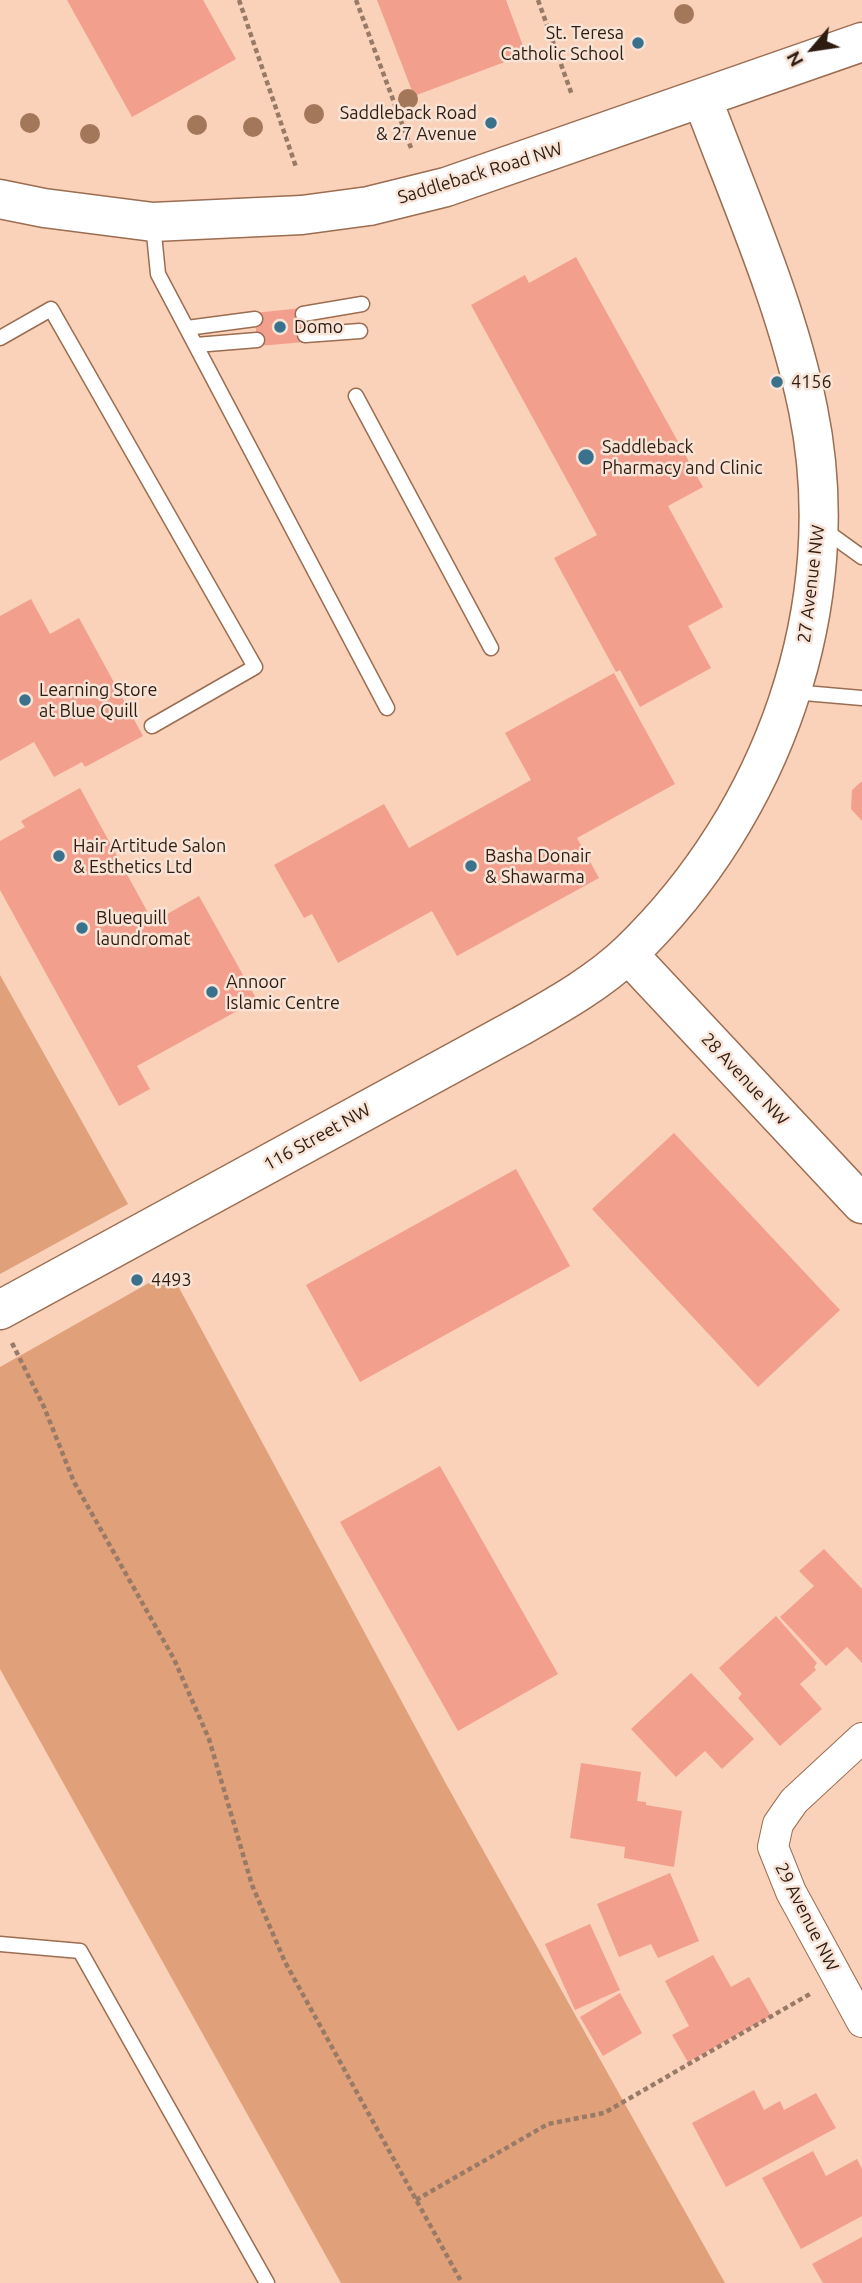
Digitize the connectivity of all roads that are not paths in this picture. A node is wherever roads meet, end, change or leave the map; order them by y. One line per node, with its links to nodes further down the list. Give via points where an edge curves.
1 (862, 42): 2 (street, Saddleback Road NW)
2 (702, 98): 4 (street, Saddleback Road NW, via 446,187 369,206 302,215); 15 (street, 27 Avenue NW, via 794,356 808,410)
3 (0, 199): 4 (street, Saddleback Road NW)
4 (153, 222): 8 (lane, via 158,274)
5 (362, 304): 6 (lane)
6 (303, 314)
7 (255, 318): 8 (lane)
8 (187, 328): 13 (lane)
9 (360, 331): 10 (lane)
10 (305, 335)
11 (0, 338): 21 (lane, via 51,309 255,667)
12 (257, 340): 13 (lane)
13 (196, 345): 20 (lane)
14 (356, 396): 17 (lane)
15 (820, 527): 16 (lane); 18 (street, 27 Avenue NW, via 807,634)
16 (862, 557)
17 (491, 648)
18 (793, 692): 19 (lane); 22 (street, 27 Avenue NW, via 755,782 727,828 687,888)
19 (862, 698)
20 (387, 708)
21 (152, 726)
22 (628, 954): 23 (street, 28 Avenue NW); 24 (street, 116 Street NW, via 542,1014)
23 (862, 1204)
24 (0, 1310)
25 (862, 1738): 27 (street, 29 Avenue NW, via 794,1801 778,1824 773,1847 791,1892)
26 (0, 1944): 28 (lane, via 80,1951)
27 (862, 2022)
28 (267, 2283)

